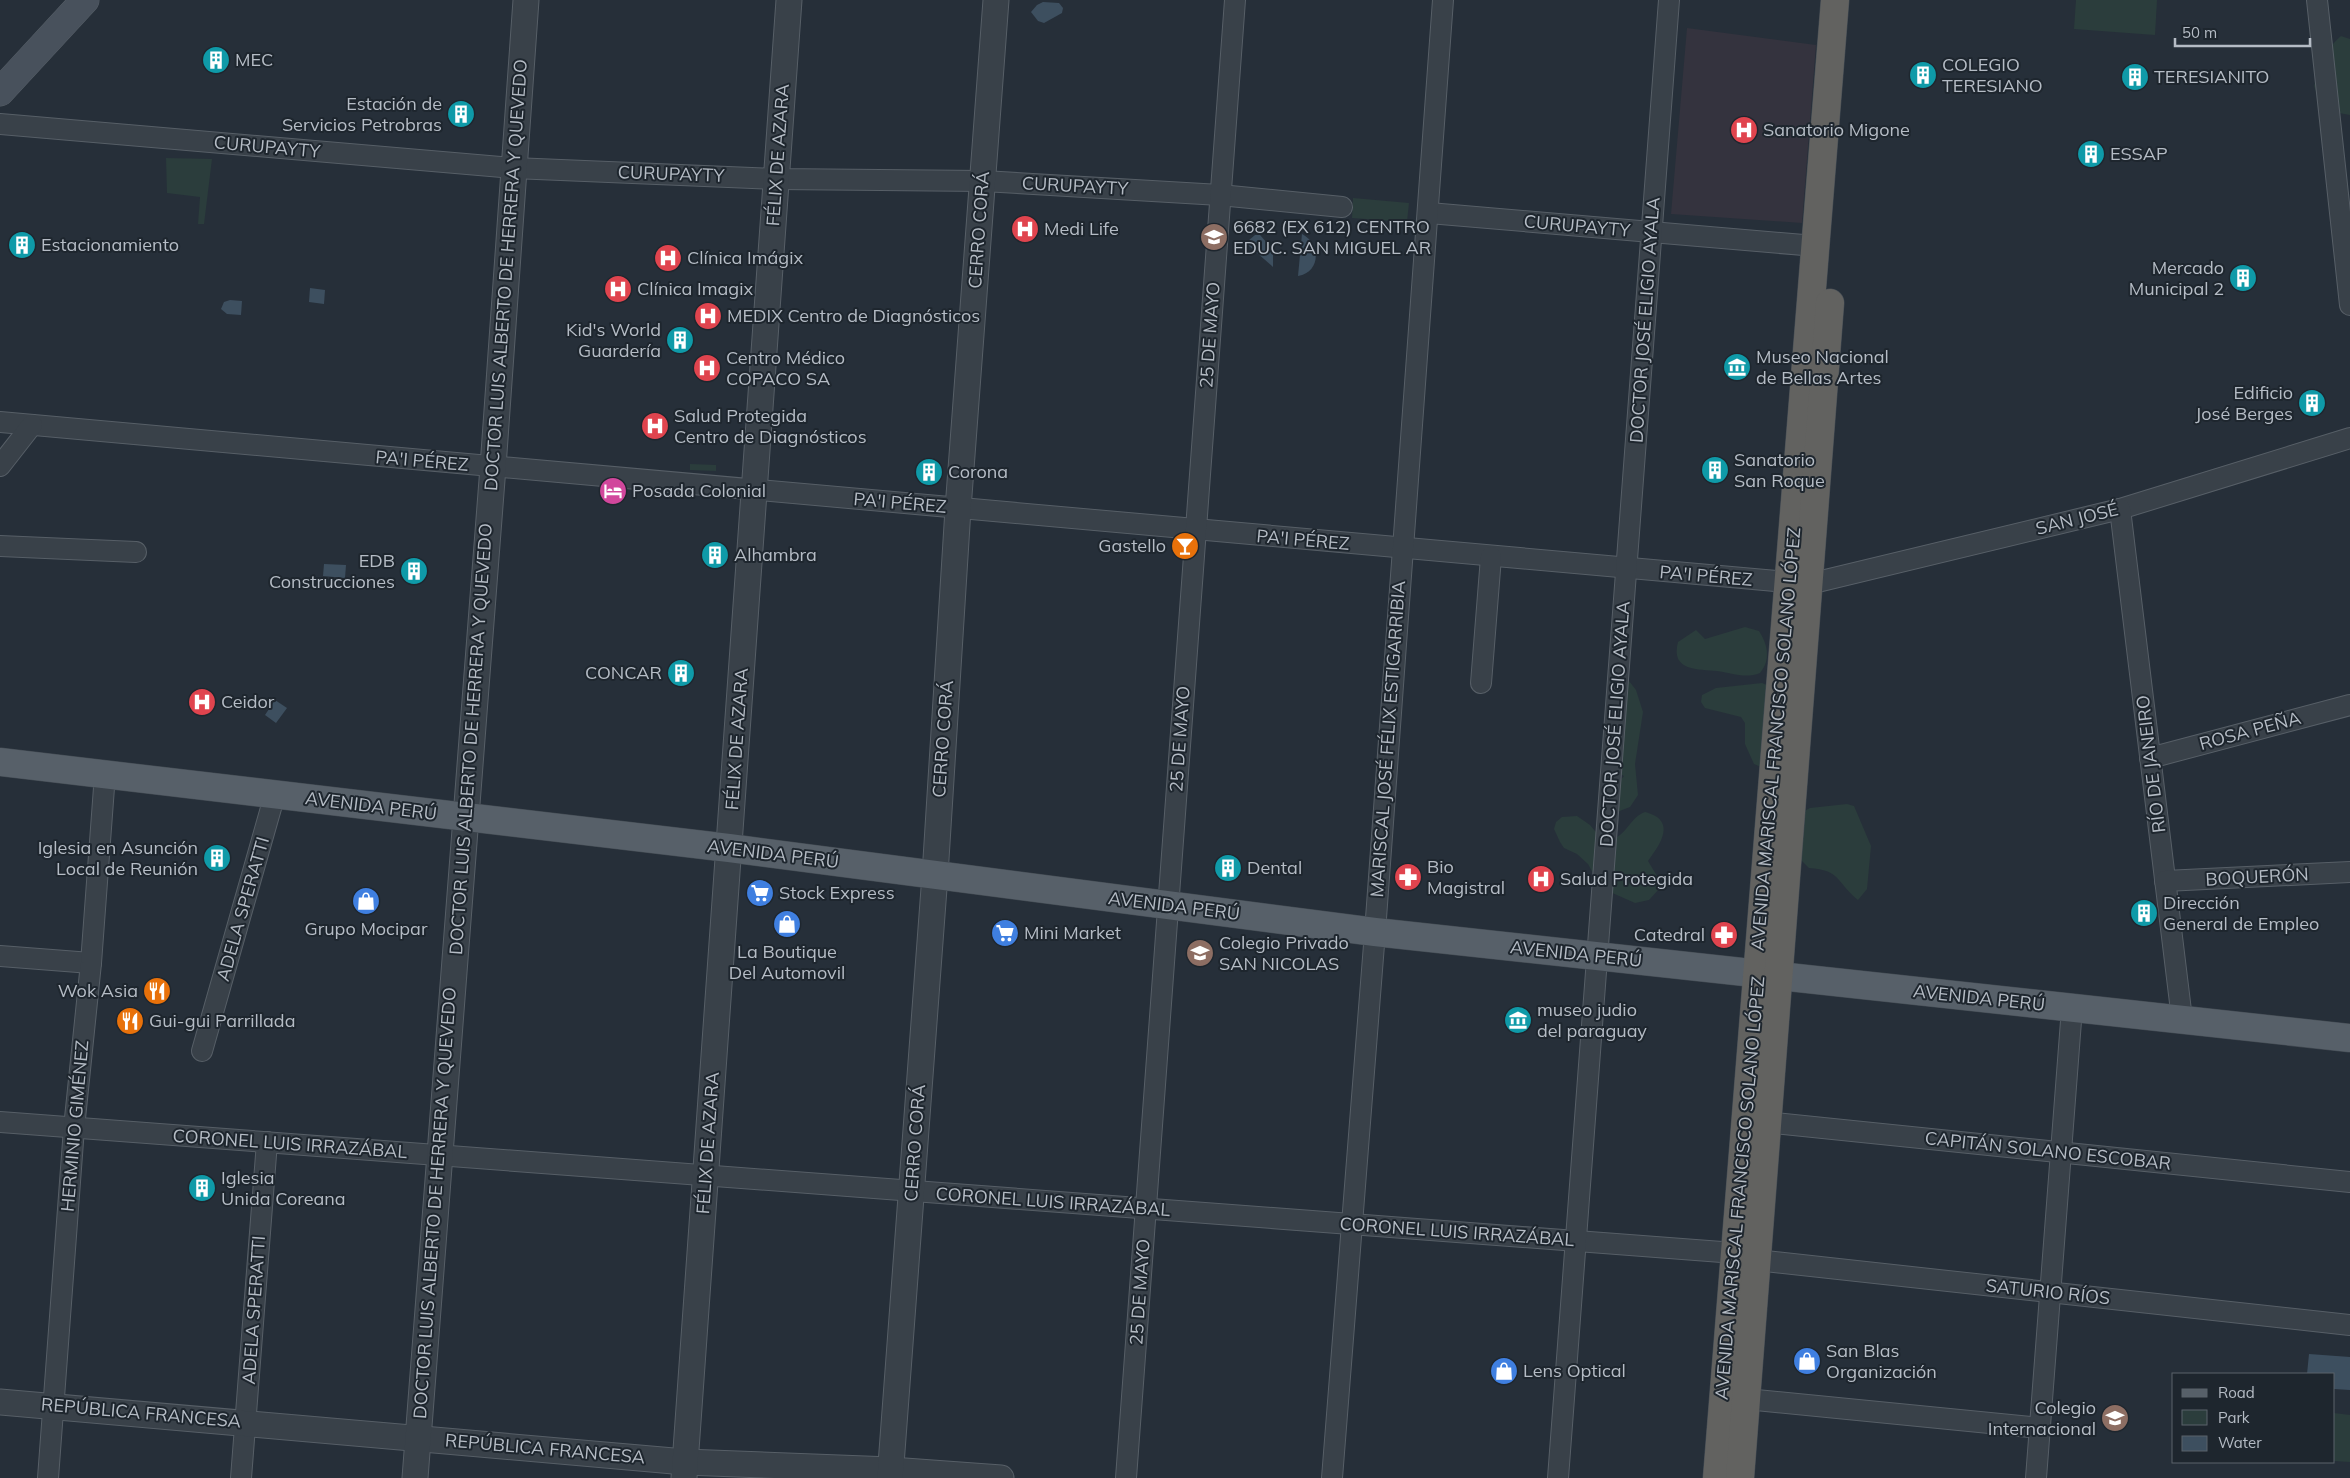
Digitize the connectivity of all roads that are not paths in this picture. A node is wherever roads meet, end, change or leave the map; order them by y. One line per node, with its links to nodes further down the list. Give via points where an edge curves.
1 (85, 0): 13 (main road)
2 (526, 0): 15 (street, DOCTOR LUIS ALBERTO DE HERRERA Y QUEVEDO)
3 (789, 0): 16 (street, FÉLIX DE AZARA)
4 (996, 0): 17 (street, CERRO CORÁ)
5 (1235, 0): 18 (street, 25 DE MAYO)
6 (1442, 0): 20 (street, MARISCAL JOSÉ FÉLIX ESTIGARRIBIA)
7 (1669, 0): 21 (street, DOCTOR JOSÉ ELIGIO AYALA)
8 (1835, 0): 22 (highway, AVENIDA MARISCAL FRANCISCO SOLANO LÓPEZ)
9 (1847, 0): 12 (highway)
10 (1852, 0): 12 (highway, AVENIDA MARISCAL FRANCISCO SOLANO LÓPEZ)
11 (2317, 0): 23 (street)
12 (1849, 41): 38 (highway, AVENIDA MARISCAL FRANCISCO SOLANO LÓPEZ)
13 (0, 92)
14 (0, 124): 15 (street, CURUPAYTY)
15 (513, 168): 16 (street, CURUPAYTY); 28 (street, DOCTOR LUIS ALBERTO DE HERRERA Y QUEVEDO)
16 (777, 178): 17 (street, CURUPAYTY); 29 (street, FÉLIX DE AZARA)
17 (983, 181): 18 (street, CURUPAYTY); 30 (street, CERRO CORÁ)
18 (1220, 195): 19 (street, CURUPAYTY); 32 (street, 25 DE MAYO)
19 (1342, 206)
20 (1428, 213): 21 (street, CURUPAYTY); 34 (street, MARISCAL JOSÉ FÉLIX ESTIGARRIBIA)
21 (1652, 232): 22 (street, CURUPAYTY); 37 (street, DOCTOR JOSÉ ELIGIO AYALA)
22 (1815, 246): 38 (highway, AVENIDA MARISCAL FRANCISCO SOLANO LÓPEZ)
23 (2350, 306)
24 (0, 422): 25 (street, PA'I PÉREZ)
25 (32, 425): 27 (street); 28 (street, PA'I PÉREZ)
26 (2350, 438): 31 (street, SAN JOSÉ)
27 (0, 466)
28 (492, 467): 29 (street, PA'I PÉREZ); 46 (street, DOCTOR LUIS ALBERTO DE HERRERA Y QUEVEDO)
29 (755, 490): 30 (street, PA'I PÉREZ); 47 (street, FÉLIX DE AZARA)
30 (958, 509): 32 (street, PA'I PÉREZ); 49 (street, CERRO CORÁ)
31 (2120, 509): 38 (street, SAN JOSÉ); 41 (street, RÍO DE JANEIRO)
32 (1195, 530): 34 (street, PA'I PÉREZ); 51 (street, 25 DE MAYO)
33 (0, 546): 35 (street)
34 (1402, 548): 36 (street, PA'I PÉREZ); 52 (street, MARISCAL JOSÉ FÉLIX ESTIGARRIBIA)
35 (136, 552)
36 (1491, 557): 37 (street, PA'I PÉREZ); 39 (street)
37 (1626, 569): 38 (street, PA'I PÉREZ); 55 (street, DOCTOR JOSÉ ELIGIO AYALA)
38 (1799, 584): 44 (highway, AVENIDA MARISCAL FRANCISCO SOLANO LÓPEZ); 53 (highway, AVENIDA MARISCAL FRANCISCO SOLANO LÓPEZ)
39 (1481, 684)
40 (2350, 705): 41 (street, ROSA PEÑA)
41 (2150, 758): 50 (street, RÍO DE JANEIRO)
42 (0, 762): 43 (main road, AVENIDA PERÚ)
43 (105, 774): 45 (main road, AVENIDA PERÚ); 56 (street, HERMINIO GIMÉNEZ)
44 (1772, 780): 53 (highway, AVENIDA MARISCAL FRANCISCO SOLANO LÓPEZ); 57 (highway, via 1776,809)
45 (276, 794): 46 (main road, AVENIDA PERÚ); 61 (street, ADELA SPERATTI)
46 (464, 817): 47 (main road, AVENIDA PERÚ); 67 (street, DOCTOR LUIS ALBERTO DE HERRERA Y QUEVEDO)
47 (729, 848): 49 (main road, AVENIDA PERÚ); 68 (street, FÉLIX DE AZARA)
48 (2350, 872): 50 (street, BOQUERÓN)
49 (935, 875): 51 (main road, AVENIDA PERÚ); 70 (street, CERRO CORÁ)
50 (2165, 881): 59 (street, RÍO DE JANEIRO)
51 (1167, 905): 52 (main road, AVENIDA PERÚ); 71 (street, 25 DE MAYO)
52 (1375, 932): 55 (main road, AVENIDA PERÚ); 72 (street, MARISCAL JOSÉ FÉLIX ESTIGARRIBIA)
53 (1770, 945): 57 (highway, AVENIDA MARISCAL FRANCISCO SOLANO LÓPEZ); 57 (highway, via 1757,952 1750,962)
54 (0, 956): 56 (street)
55 (1597, 956): 57 (main road, AVENIDA PERÚ); 73 (street, DOCTOR JOSÉ ELIGIO AYALA)
56 (91, 963): 64 (street, HERMINIO GIMÉNEZ)
57 (1768, 982): 58 (main road, AVENIDA PERÚ); 62 (highway, via 1763,981 1767,993)
58 (2072, 1008): 59 (main road, AVENIDA PERÚ); 66 (street)
59 (2182, 1019): 60 (main road, AVENIDA PERÚ)
60 (2350, 1038)
61 (202, 1051)
62 (1757, 1121): 66 (street, CAPITÁN SOLANO ESCOBAR); 74 (highway, AVENIDA MARISCAL FRANCISCO SOLANO LÓPEZ); 74 (highway, AVENIDA MARISCAL FRANCISCO SOLANO LÓPEZ, via 1753,1182 1760,1221)
63 (0, 1122): 64 (street, CORONEL LUIS IRRAZÁBAL)
64 (74, 1128): 65 (street, CORONEL LUIS IRRAZÁBAL); 79 (street, HERMINIO GIMÉNEZ)
65 (267, 1142): 67 (street, CORONEL LUIS IRRAZÁBAL); 80 (street, ADELA SPERATTI)
66 (2062, 1152): 69 (street, CAPITÁN SOLANO ESCOBAR); 75 (street)
67 (439, 1155): 68 (street, CORONEL LUIS IRRAZÁBAL); 82 (street, DOCTOR LUIS ALBERTO DE HERRERA Y QUEVEDO)
68 (705, 1175): 70 (street, CORONEL LUIS IRRAZÁBAL); 83 (street, FÉLIX DE AZARA)
69 (2350, 1182)
70 (912, 1191): 71 (street, CORONEL LUIS IRRAZÁBAL); 84 (street, CERRO CORÁ)
71 (1146, 1209): 72 (street, CORONEL LUIS IRRAZÁBAL); 90 (street, 25 DE MAYO)
72 (1352, 1224): 73 (street, CORONEL LUIS IRRAZÁBAL); 91 (street, MARISCAL JOSÉ FÉLIX ESTIGARRIBIA)
73 (1576, 1241): 74 (street, CORONEL LUIS IRRAZÁBAL); 92 (street, DOCTOR JOSÉ ELIGIO AYALA)
74 (1746, 1257): 75 (street, SATURIO RÍOS); 77 (highway, AVENIDA MARISCAL FRANCISCO SOLANO LÓPEZ); 85 (highway)
75 (2050, 1292): 76 (street, SATURIO RÍOS); 81 (street)
76 (2350, 1325)
77 (1746, 1399): 81 (street); 85 (highway, AVENIDA MARISCAL FRANCISCO SOLANO LÓPEZ)
78 (0, 1402): 79 (street, REPÚBLICA FRANCESA)
79 (53, 1406): 80 (street, REPÚBLICA FRANCESA); 86 (street, HERMINIO GIMÉNEZ)
80 (246, 1422): 82 (street, REPÚBLICA FRANCESA); 87 (street, ADELA SPERATTI)
81 (2040, 1428): 93 (street)
82 (418, 1438): 83 (street, REPÚBLICA FRANCESA); 88 (street, DOCTOR LUIS ALBERTO DE HERRERA Y QUEVEDO)
83 (684, 1470): 84 (street, REPÚBLICA FRANCESA)
84 (890, 1474): 89 (street, REPÚBLICA FRANCESA)
85 (1732, 1476)
86 (48, 1478)
87 (241, 1478)
88 (415, 1478)
89 (1000, 1478)
90 (1126, 1478)
91 (1332, 1478)
92 (1558, 1478)
93 (2036, 1478)

